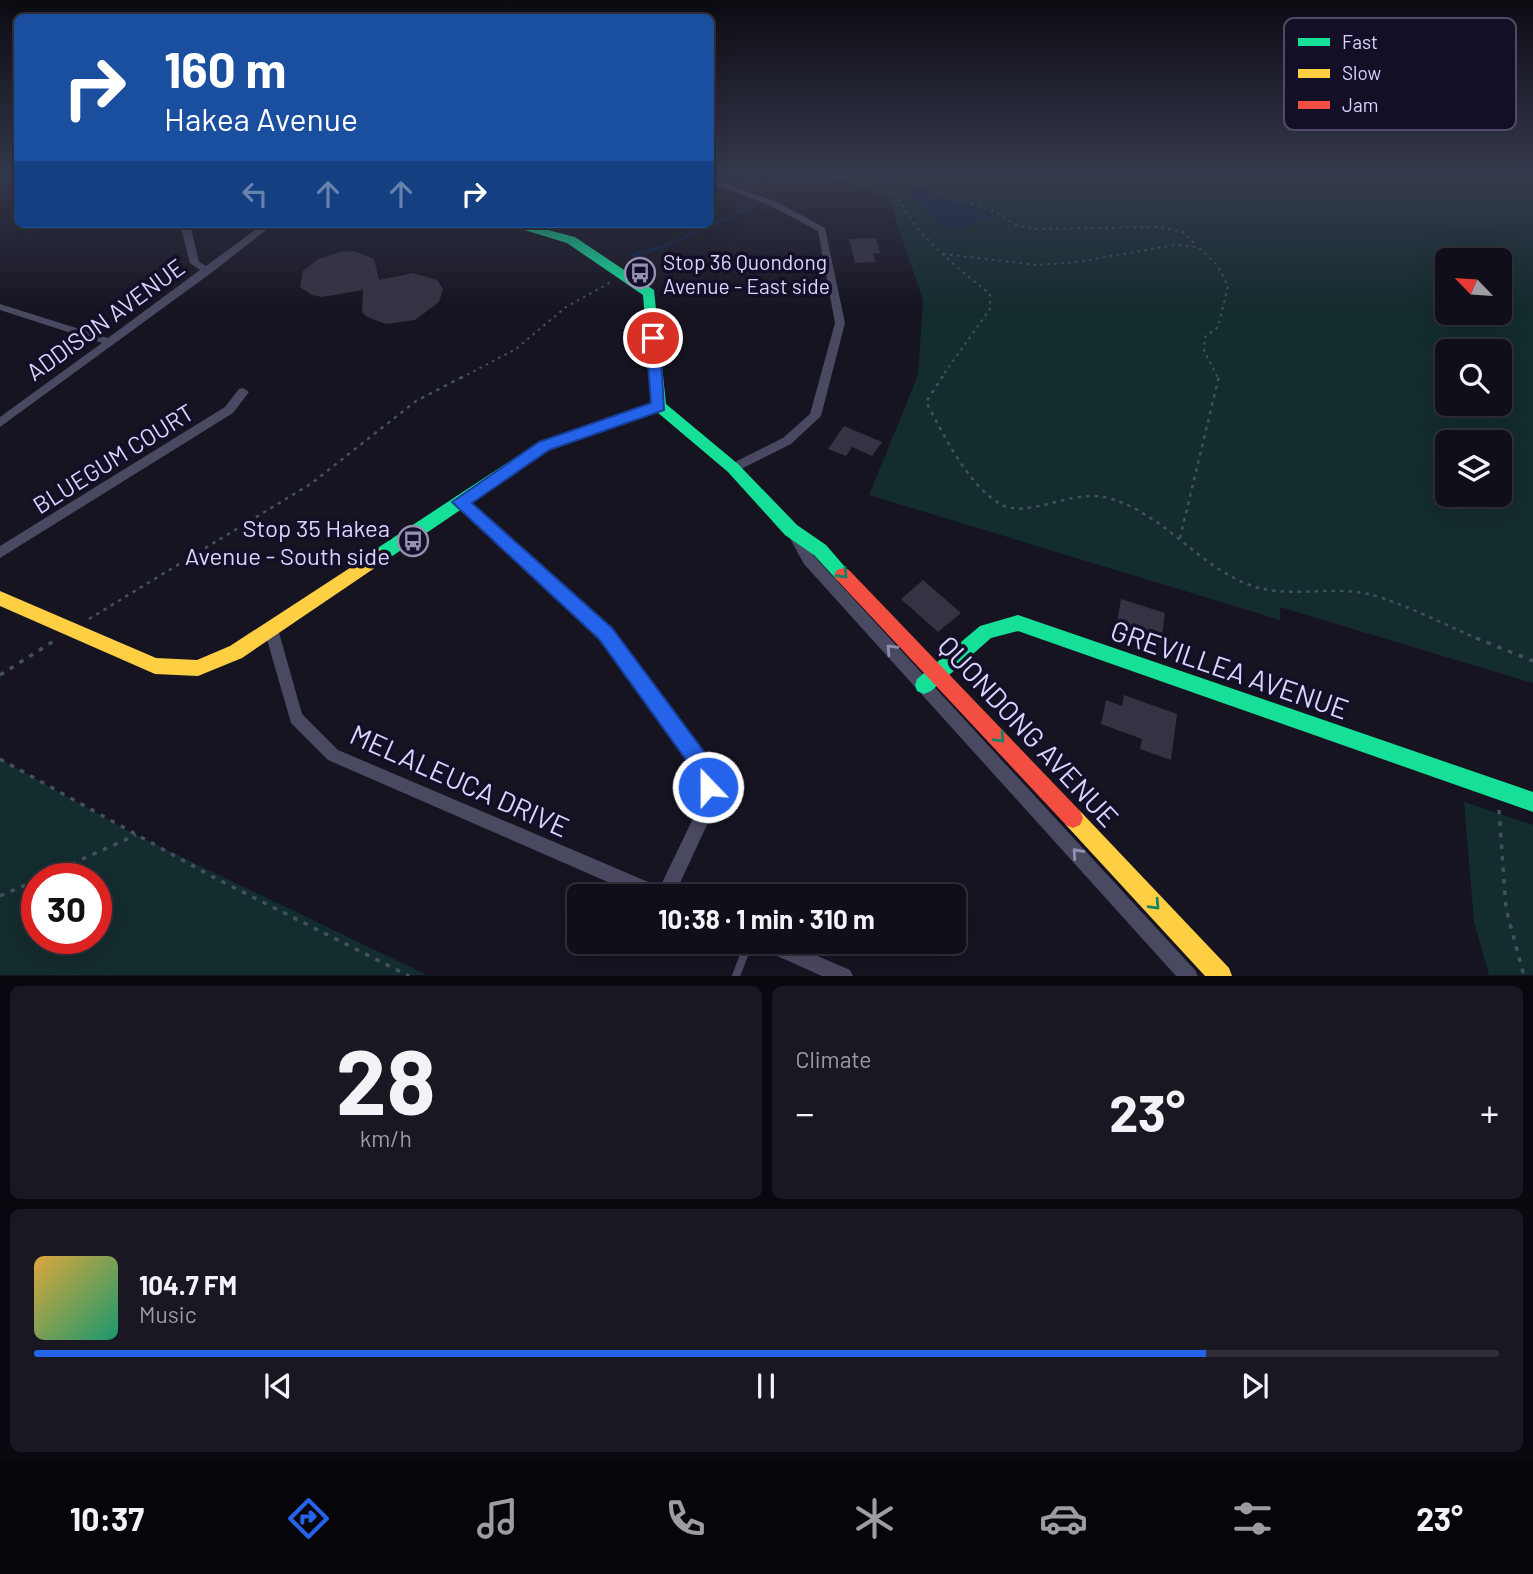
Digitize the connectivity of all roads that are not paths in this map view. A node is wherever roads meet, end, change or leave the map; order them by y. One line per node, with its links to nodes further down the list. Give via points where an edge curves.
1 (801, 219): 11 (street, via 822,230 840,323 815,416 788,441)
2 (186, 228): 5 (street, via 194,263)
3 (264, 228): 5 (street, ADDISON AVENUE)
4 (526, 228): 9 (street, via 571,240 649,293)
5 (208, 271): 7 (street, ADDISON AVENUE)
6 (0, 307): 7 (street)
7 (108, 341): 10 (street, ADDISON AVENUE)
8 (243, 392): 14 (street, BLUEGUM COURT, via 229,410)
9 (659, 406): 11 (street, QUONDONG AVENUE); 12 (street, via 544,446)
10 (0, 423)
11 (733, 468): 13 (street, QUONDONG AVENUE)
12 (460, 502): 16 (street); 21 (street, via 606,634 707,772 709,803)
13 (792, 530): 17 (street, QUONDONG AVENUE, one-way to 17, via 820,550); 18 (street, QUONDONG AVENUE, one-way to 13, via 809,559)
14 (0, 553)
15 (0, 598): 16 (street, via 155,666 198,668 236,652)
16 (271, 629): 20 (street, MELALEUCA DRIVE, via 296,718 333,755)
17 (940, 673): 18 (street, GREVILLEA AVENUE); 19 (street, GREVILLEA AVENUE, via 986,632 1018,623); 27 (street, QUONDONG AVENUE, one-way to 27)
18 (924, 685): 26 (street, QUONDONG AVENUE, one-way to 18)
19 (1533, 802)
20 (635, 884)
21 (669, 884)
22 (744, 954): 24 (lane)
23 (794, 954): 25 (street)
24 (736, 975)
25 (844, 975)
26 (1189, 975)
27 (1222, 975)

